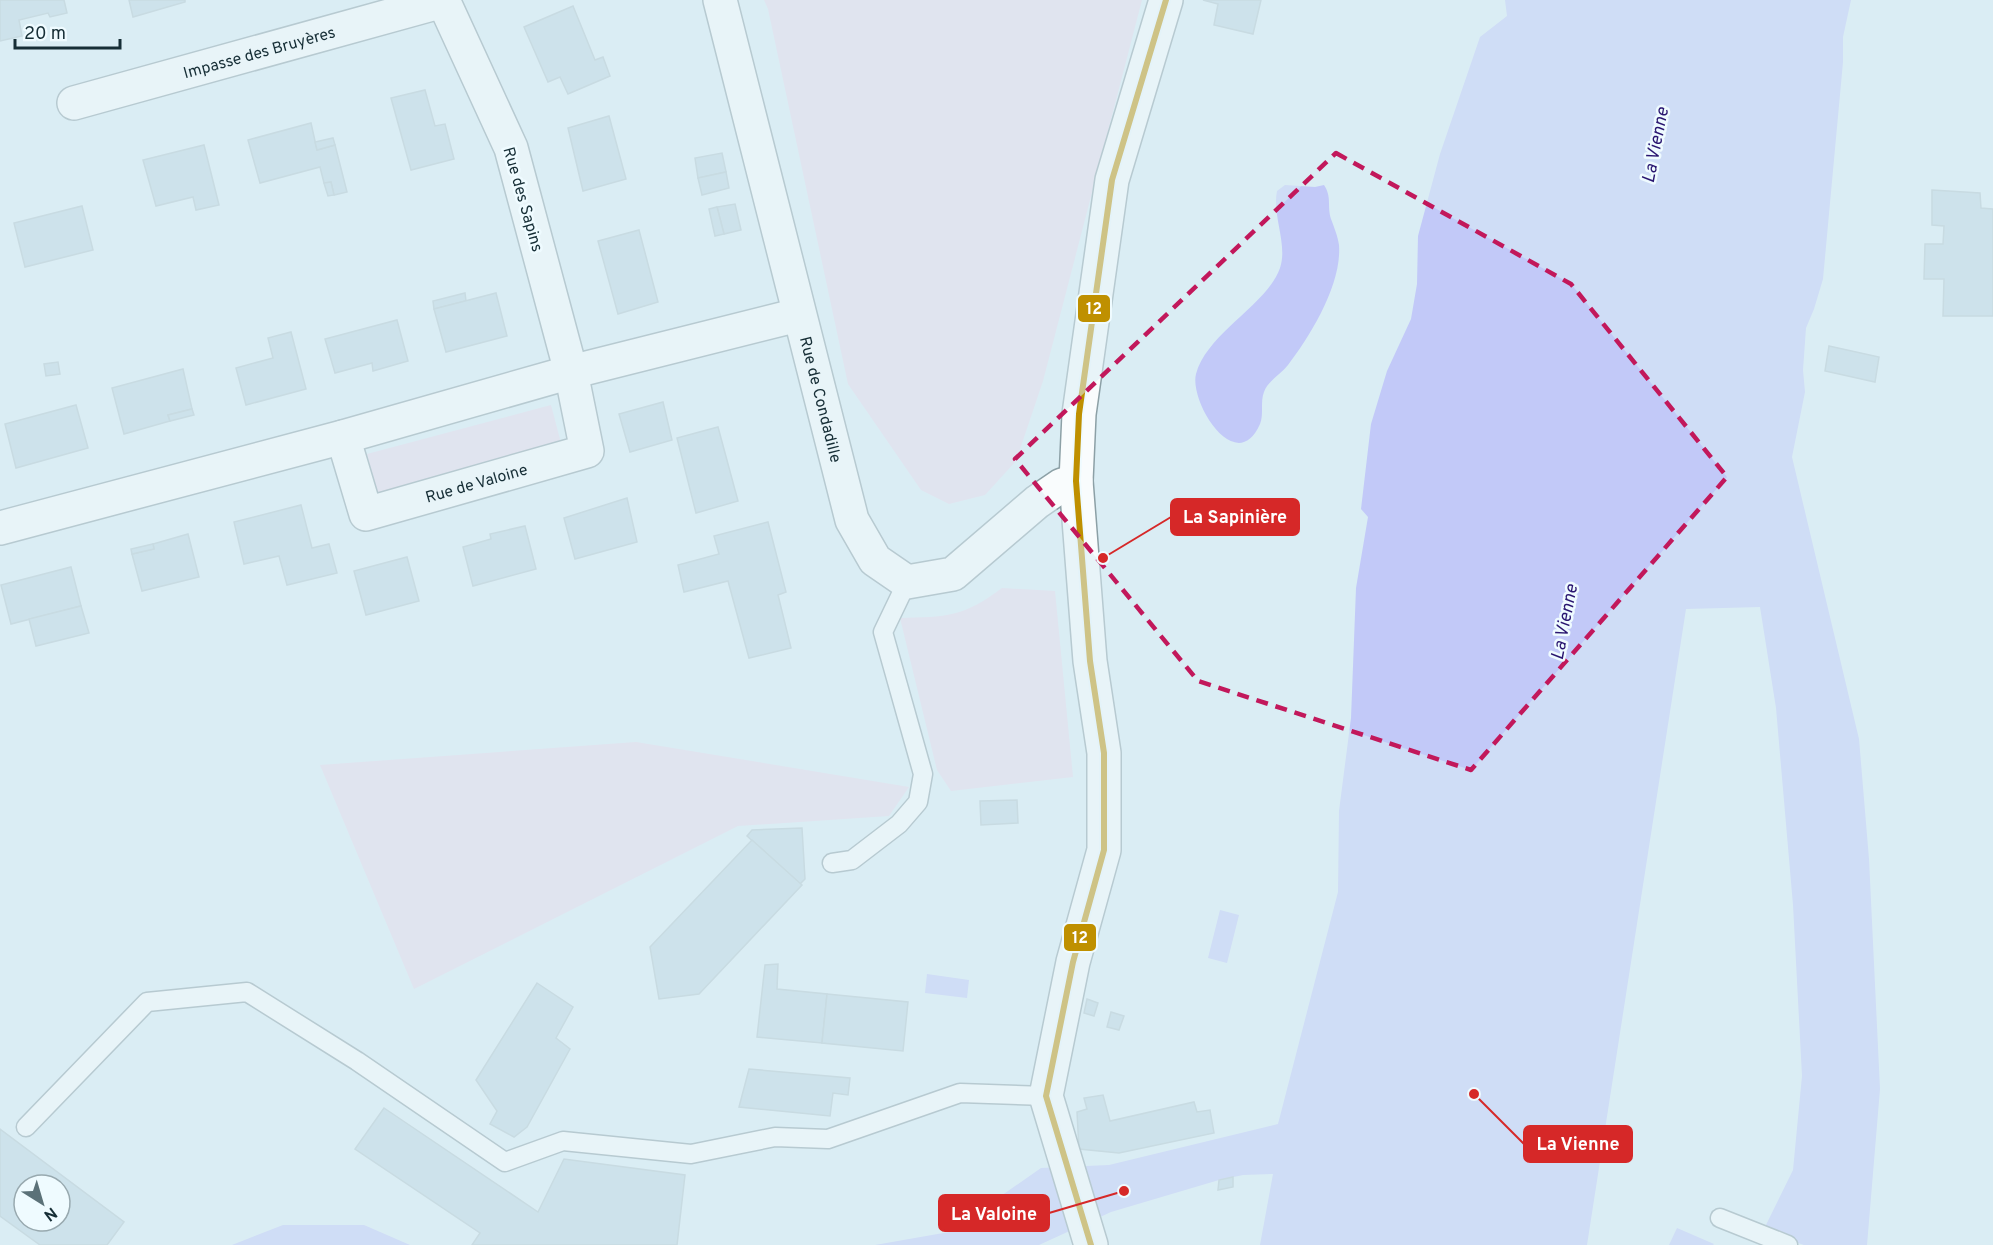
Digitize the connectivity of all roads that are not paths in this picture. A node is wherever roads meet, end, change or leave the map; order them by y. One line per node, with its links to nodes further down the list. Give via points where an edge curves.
1 (720, 0): 5 (street, Rue de Condadille)
2 (1166, 0): 8 (street, via 1112,180 1079,414)
3 (443, 1): 4 (street, Impasse des Bruyères); 6 (street, Rue des Sapins, via 512,148)
4 (74, 103)
5 (798, 315): 6 (street); 10 (street, Rue de Condadille, via 852,520 875,560)
6 (571, 372): 7 (street); 7 (street, Rue de Valoine, via 587,451 399,505 366,514)
7 (343, 437): 9 (street)
8 (1076, 481): 10 (street, via 1036,502 953,574); 12 (street, via 1090,661 1104,753 1104,850 1073,962)
9 (0, 528)
10 (908, 582): 11 (lane, via 883,632 923,774 918,802 899,824 852,860)
11 (832, 863)
12 (1046, 1096): 13 (lane, via 960,1093 828,1139 775,1137 692,1154 563,1141 505,1162 247,992 147,1002); 15 (street)
13 (26, 1127)
14 (1720, 1218): 16 (lane)
15 (1088, 1233)
16 (1788, 1245)

